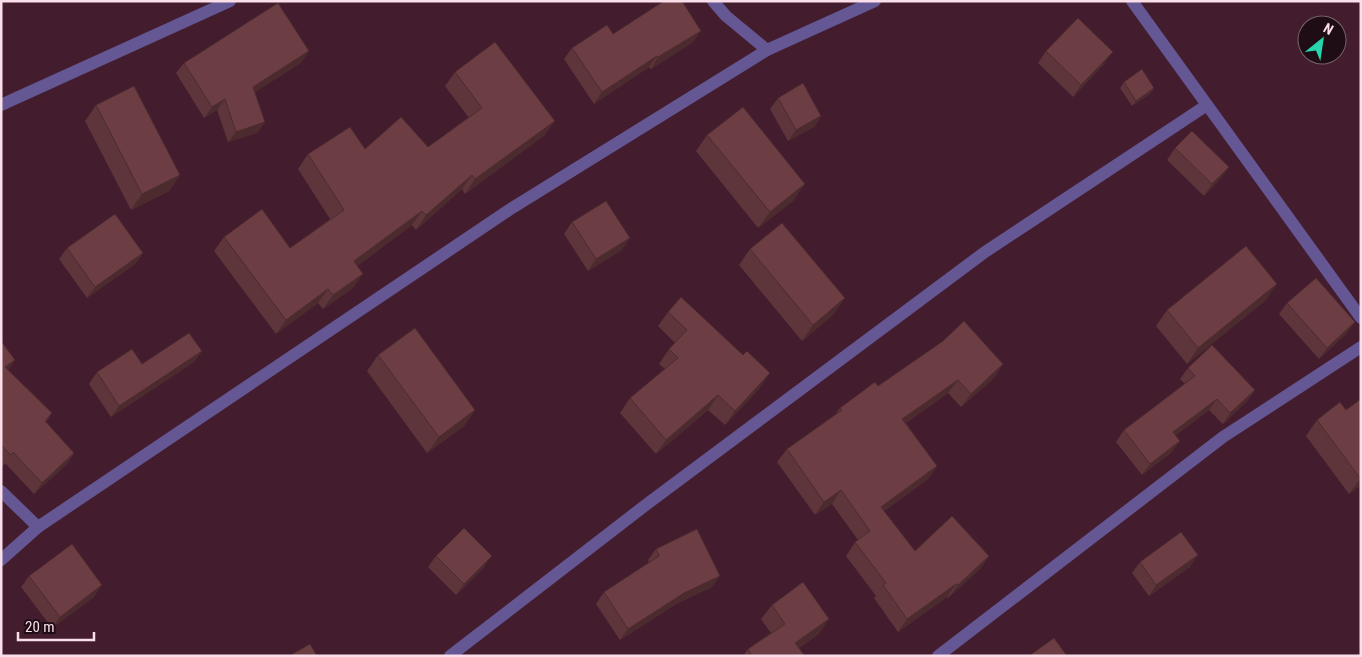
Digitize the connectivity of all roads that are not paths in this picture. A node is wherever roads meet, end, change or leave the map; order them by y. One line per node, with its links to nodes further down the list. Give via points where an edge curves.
1 (230, 1): 6 (street)
2 (713, 1): 5 (street)
3 (875, 1): 5 (street)
4 (1132, 1): 7 (street)
5 (767, 50): 11 (street, via 509,210)
6 (1, 105)
7 (1207, 105): 8 (street); 13 (street, via 985,252 647,504)
8 (1361, 318)
9 (1361, 346): 14 (street, via 1222,437)
10 (1, 491): 11 (street)
11 (38, 527): 12 (street)
12 (1, 560)
13 (450, 656)
14 (938, 656)

